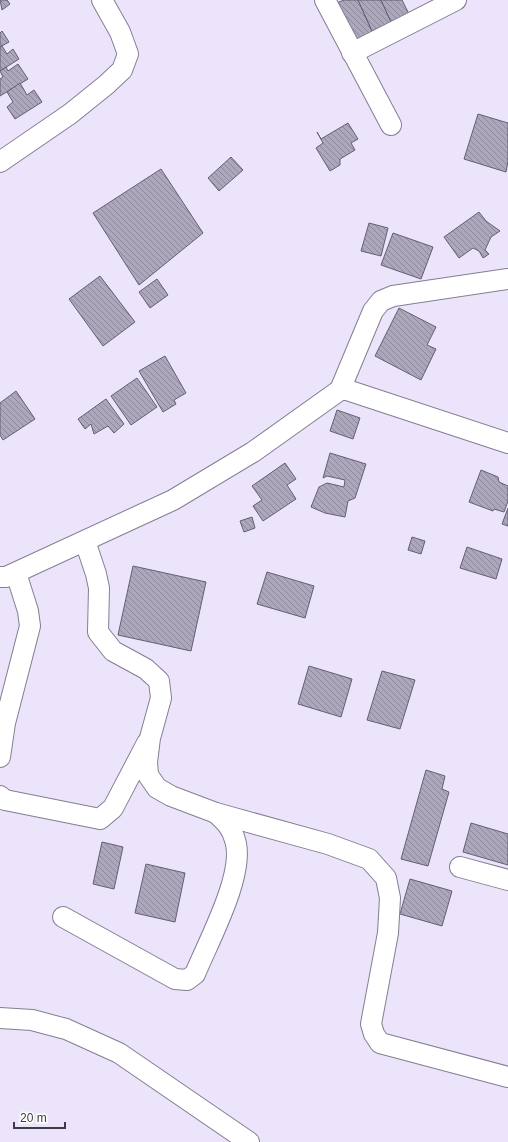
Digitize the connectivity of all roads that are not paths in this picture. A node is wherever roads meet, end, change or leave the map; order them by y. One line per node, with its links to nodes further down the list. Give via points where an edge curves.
1 (102, 0): 6 (street, via 120,32 128,54 122,70 70,114)
2 (325, 0): 4 (street)
3 (456, 0): 4 (street)
4 (352, 53): 5 (street)
5 (392, 125)
6 (0, 162)
7 (508, 278): 8 (street, via 393,296 381,301 373,311)
8 (340, 390): 9 (street, via 347,390); 10 (street, via 253,452 173,500)
9 (508, 443)
10 (85, 541): 11 (street); 12 (street, via 99,588 98,632 113,651 146,669 159,681 161,698)
11 (8, 575): 13 (street, via 28,611 30,626 5,723)
12 (150, 738): 14 (street, via 113,808 100,819 5,800); 15 (street, via 148,775 157,788)
13 (0, 757)
14 (0, 796)
15 (216, 814): 18 (street, via 227,823 236,842 234,882 195,974 187,980 175,979); 20 (street, via 328,844 369,860 386,878 390,898 388,933 371,1024 374,1034 380,1043)
16 (460, 867): 17 (street)
17 (508, 880)
18 (63, 917)
19 (0, 1018): 21 (street, via 32,1020 66,1029 119,1053)
20 (508, 1077)
21 (249, 1142)

